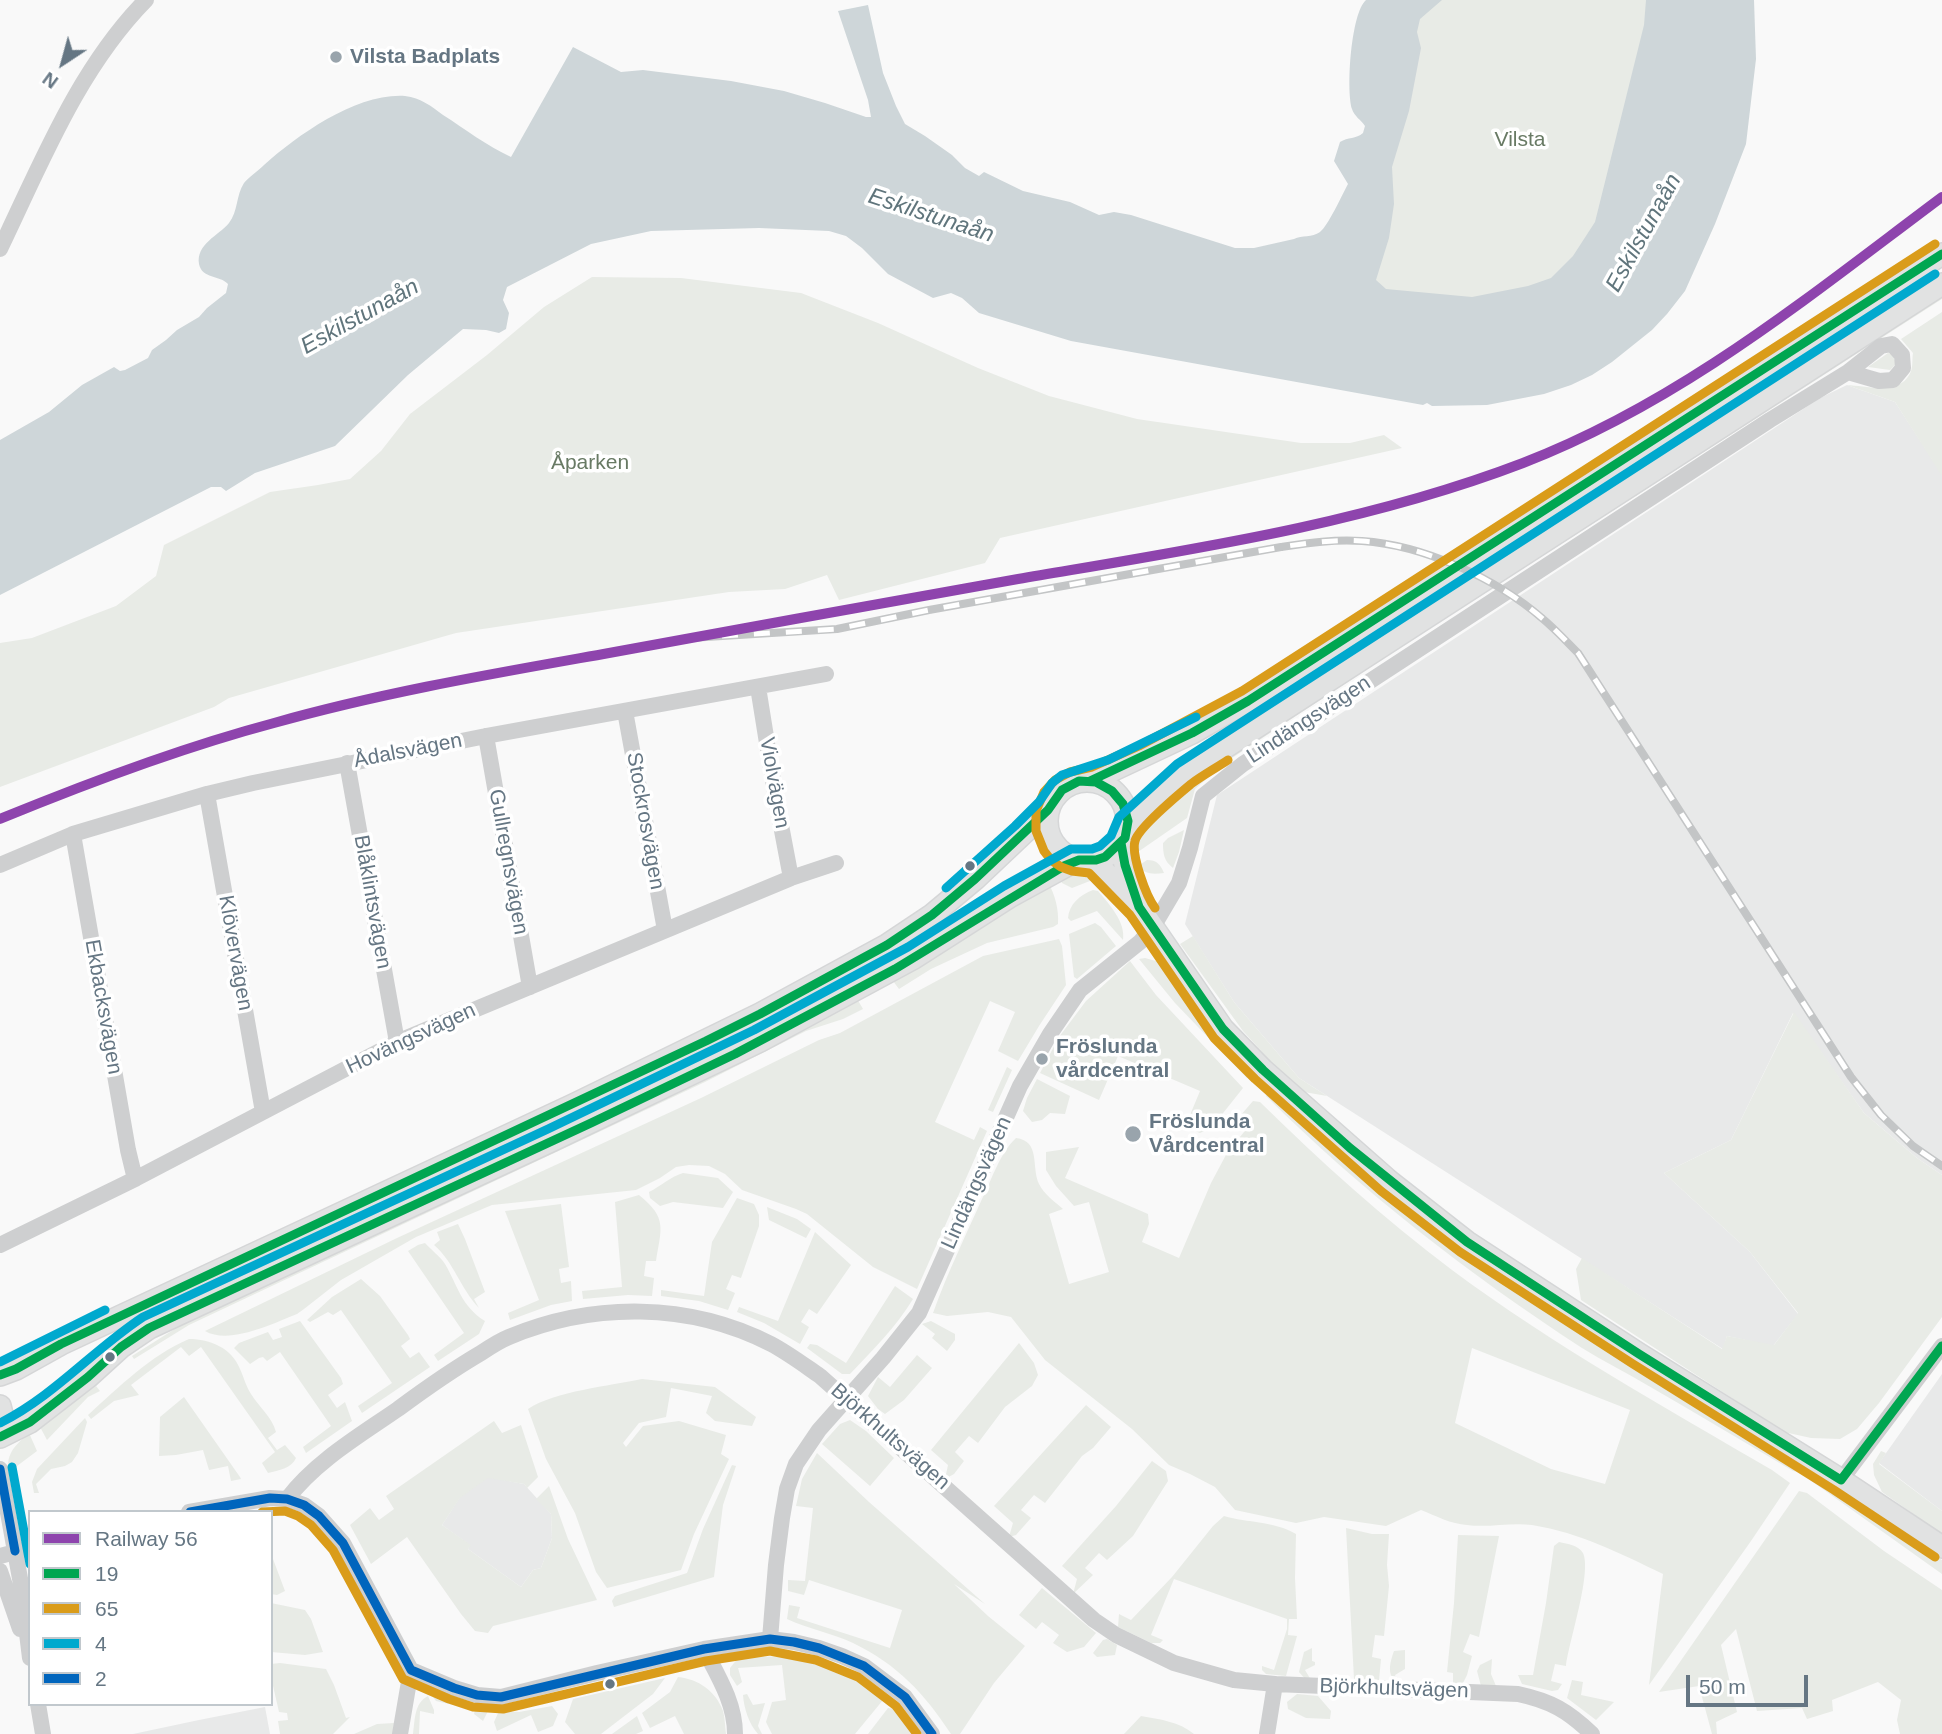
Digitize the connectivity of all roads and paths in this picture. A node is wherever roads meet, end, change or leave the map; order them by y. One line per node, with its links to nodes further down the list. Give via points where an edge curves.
1 (146, 0): 2 (street, via 86,77)
2 (0, 249)
3 (1942, 254): 11 (main road, via 1248,701)
4 (1942, 284): 15 (main road, via 1184,774)
5 (1848, 372): 21 (street, Lindängsvägen, via 1218,782 1203,796 1179,883)
6 (826, 674): 7 (street, Ådalsvägen)
7 (758, 687): 8 (street, Ådalsvägen); 19 (street, Violvägen)
8 (625, 711): 9 (street, Ådalsvägen); 22 (street, Stockrosvägen)
9 (486, 736): 10 (street, Ådalsvägen); 23 (street, Gullregnsvägen)
10 (347, 763): 12 (street, Ådalsvägen); 24 (street, Blåklintsvägen)
11 (1090, 781): 13 (main road, via 1068,786); 15 (main road, via 1117,794 1126,808)
12 (207, 794): 14 (street, Ådalsvägen); 25 (street, Klövervägen)
13 (1048, 810): 16 (main road, via 1054,844 1066,854); 29 (main road, via 932,915 887,945 760,1014)
14 (73, 834): 18 (street, Ådalsvägen); 26 (street, Ekbacksvägen)
15 (1125, 834): 16 (main road, via 1112,853); 20 (main road, via 1125,865)
16 (1086, 860): 20 (main road); 32 (main road, via 1011,896 914,958 760,1041 149,1328 30,1422)
17 (836, 863): 19 (street, Hovängsvägen)
18 (0, 865)
19 (792, 878): 22 (street, Hovängsvägen)
20 (1139, 907): 21 (main road)
21 (1153, 927): 30 (street, Lindängsvägen, via 1080,990 1050,1034 1020,1086 919,1313); 34 (main road, via 1223,1029 1389,1181 1513,1272)
22 (665, 930): 23 (street, Hovängsvägen)
23 (530, 987): 24 (street, Hovängsvägen)
24 (397, 1042): 25 (street, Hovängsvägen)
25 (263, 1112): 26 (street, Hovängsvägen)
26 (135, 1180): 27 (street, Hovängsvägen)
27 (0, 1245)
28 (1942, 1346): 34 (street)
29 (0, 1376)
30 (847, 1398): 35 (street, Björkhultsvägen, via 772,1345 700,1319 624,1311 565,1318 507,1337 453,1369 340,1450 302,1480); 40 (street, Lindängsvägen, via 796,1464 787,1489); 45 (street, Björkhultsvägen, via 1066,1597 1116,1635 1174,1663)
31 (0, 1406): 32 (main road)
32 (0, 1436)
33 (0, 1469): 38 (street)
34 (1841, 1480): 37 (main road)
35 (287, 1499): 36 (street, via 258,1499); 44 (street, via 319,1516 338,1537)
36 (200, 1510)
37 (1942, 1547)
38 (15, 1552): 41 (street)
39 (0, 1571): 43 (street)
40 (771, 1639): 42 (street); 50 (street, via 819,1648 864,1666 905,1697)
41 (28, 1649)
42 (704, 1649): 44 (street, via 501,1697 477,1695); 49 (street, via 727,1695)
43 (28, 1653)
44 (411, 1670): 48 (street)
45 (1275, 1684): 51 (street); 52 (street, Björkhultsvägen, via 1518,1694 1562,1710)
46 (38, 1706): 47 (street)
47 (43, 1734)
48 (400, 1734)
49 (735, 1734)
50 (932, 1734)
51 (1267, 1734)
52 (1592, 1734)

